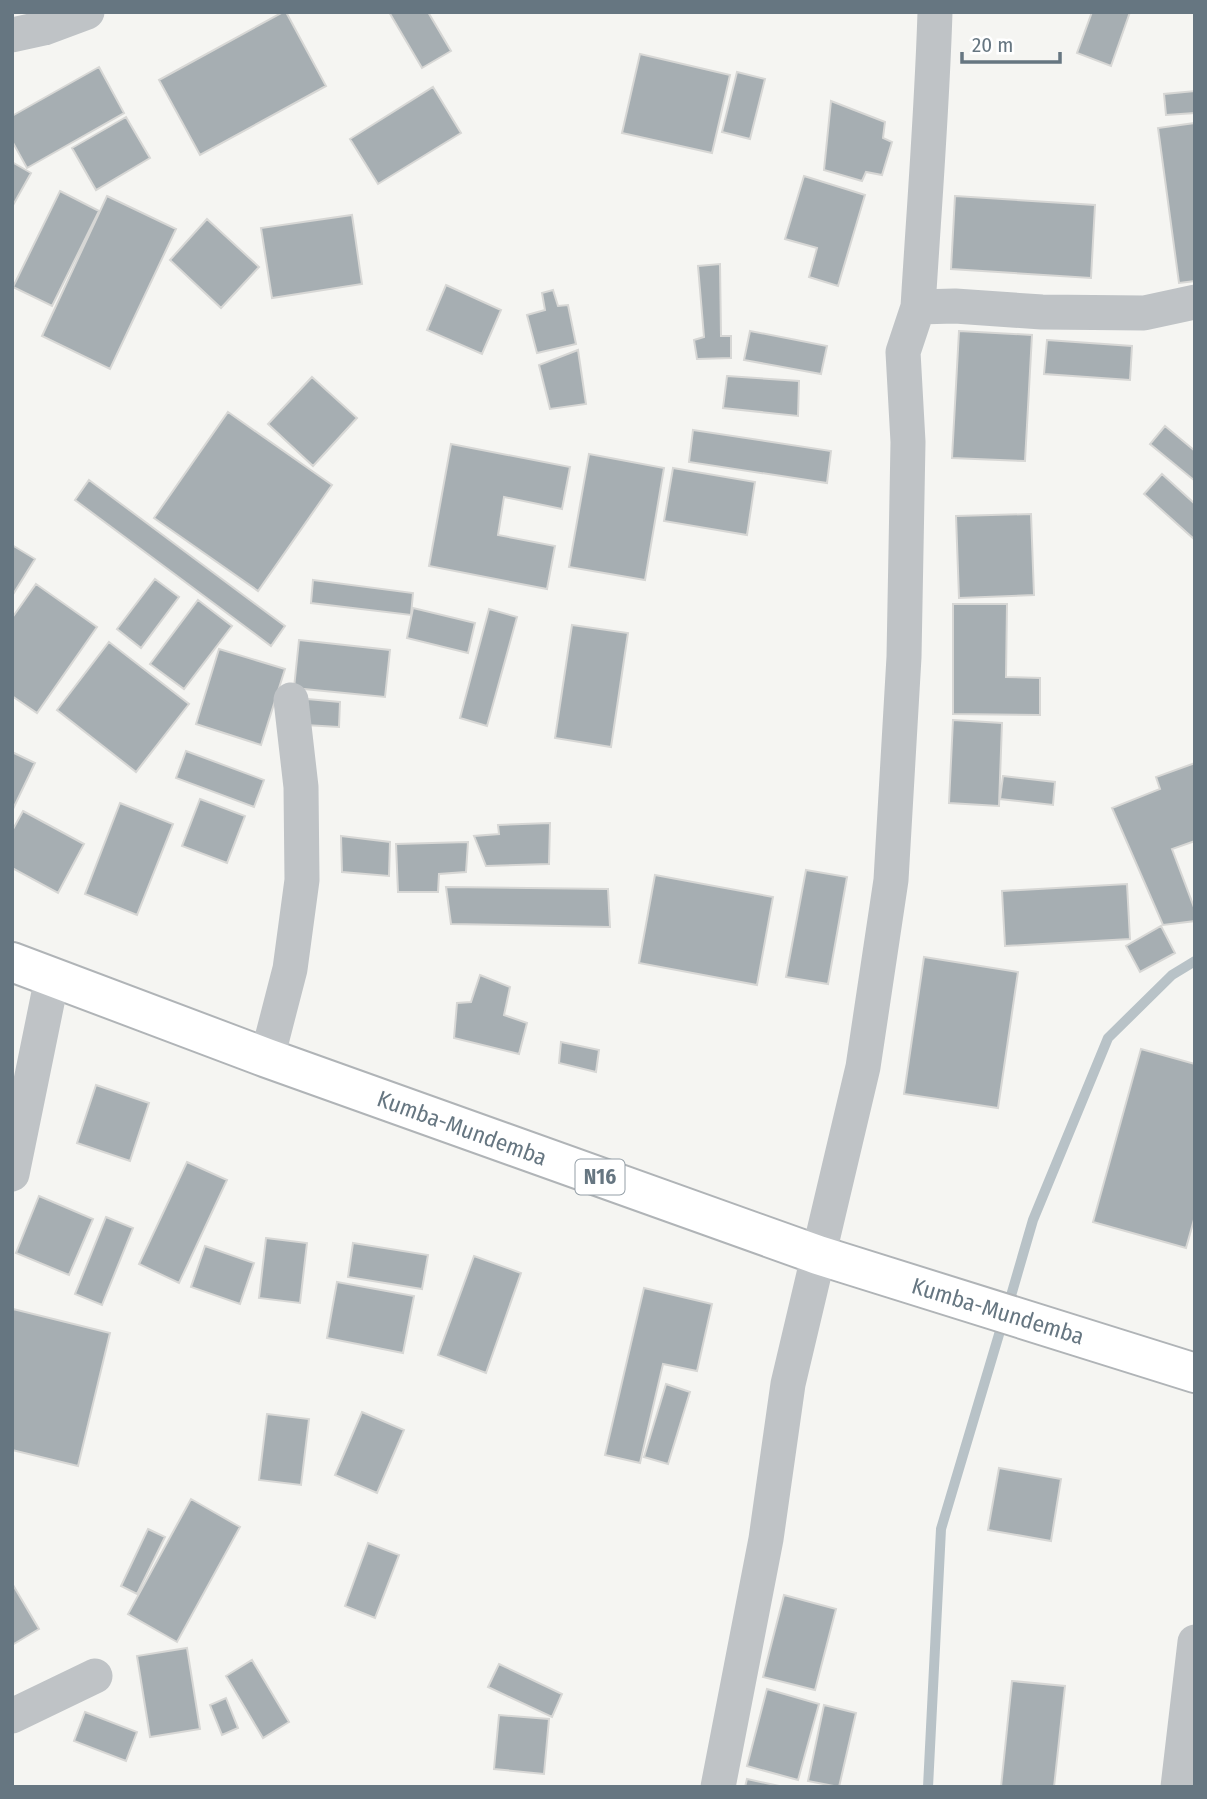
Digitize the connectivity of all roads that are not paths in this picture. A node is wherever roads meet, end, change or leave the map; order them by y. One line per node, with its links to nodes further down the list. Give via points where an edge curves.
1 (87, 12): 3 (street)
2 (935, 12): 5 (street)
3 (12, 35)
4 (1195, 302): 5 (street, via 1143,313)
5 (918, 307): 11 (street, via 903,352 908,442 904,630 891,880 863,1067)
6 (291, 700): 9 (street, via 301,787 302,880 290,969)
7 (12, 962): 8 (highway, Kumba-Mundemba / N16)
8 (52, 978): 9 (highway, Kumba-Mundemba / N16); 10 (street)
9 (267, 1058): 11 (highway, Kumba-Mundemba / N16)
10 (12, 1174)
11 (818, 1255): 12 (highway, Kumba-Mundemba / N16); 16 (street, via 788,1384 766,1539)
12 (1195, 1373)
13 (1195, 1642): 17 (street)
14 (95, 1676): 15 (street)
15 (12, 1716)
16 (718, 1787)
17 (1178, 1787)

